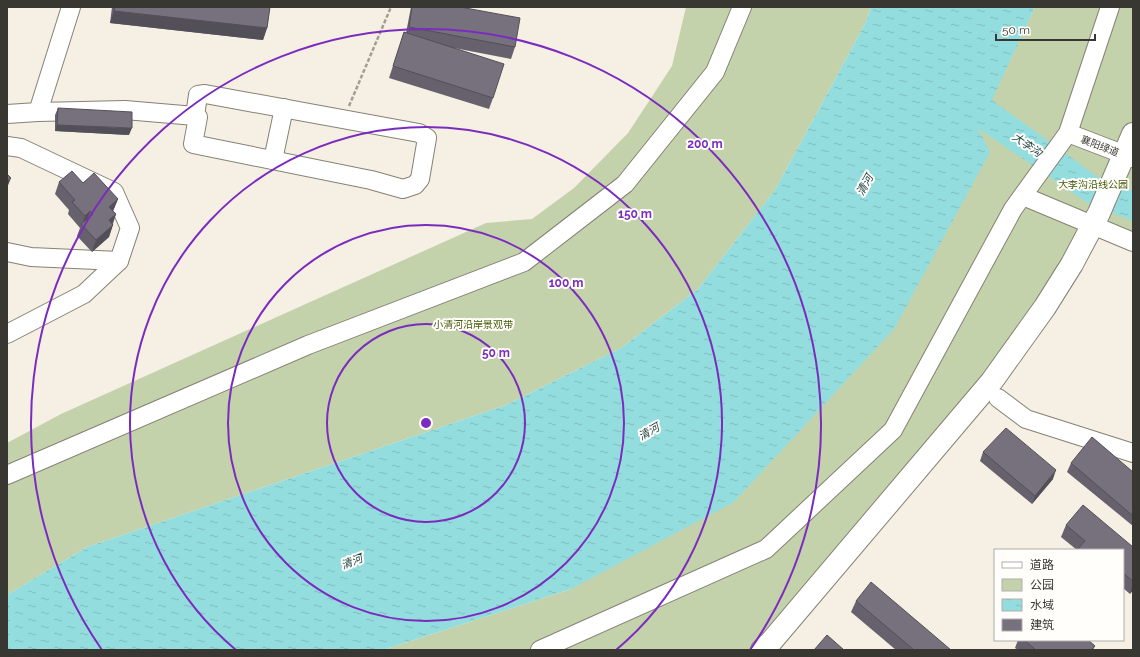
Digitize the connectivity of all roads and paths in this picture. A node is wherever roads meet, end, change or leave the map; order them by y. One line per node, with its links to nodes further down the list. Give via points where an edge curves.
1 (71, 7): 6 (street)
2 (392, 7): 9 (path, via 349,104)
3 (742, 7): 23 (street, via 715,72 625,184 524,262 308,345)
4 (1110, 7): 11 (street)
5 (284, 108): 8 (street, via 205,94 198,95); 9 (street); 13 (street)
6 (38, 112): 7 (street); 8 (street, via 125,110)
7 (7, 114)
8 (195, 116): 13 (street, via 198,116 193,144)
9 (346, 120): 13 (street, via 419,134 427,138 420,179 415,185 402,188)
10 (1133, 134): 14 (main road)
11 (1064, 138): 14 (street, 襄阳绿道); 15 (street)
12 (7, 146): 19 (street, via 21,148 114,192 130,228)
13 (273, 160)
14 (1128, 162): 16 (main road)
15 (1025, 193): 16 (street); 24 (street, via 1013,209 893,430 766,549)
16 (1101, 222): 17 (street); 21 (main road, via 1085,263); 25 (main road, via 992,381)
17 (1133, 242)
18 (7, 252): 19 (street, via 31,257)
19 (119, 260): 20 (street, via 84,294)
20 (7, 334)
21 (998, 398): 22 (street, via 1026,420); 26 (main road)
22 (1133, 453)
23 (7, 475)
24 (540, 650)
25 (762, 650)
26 (781, 650)

